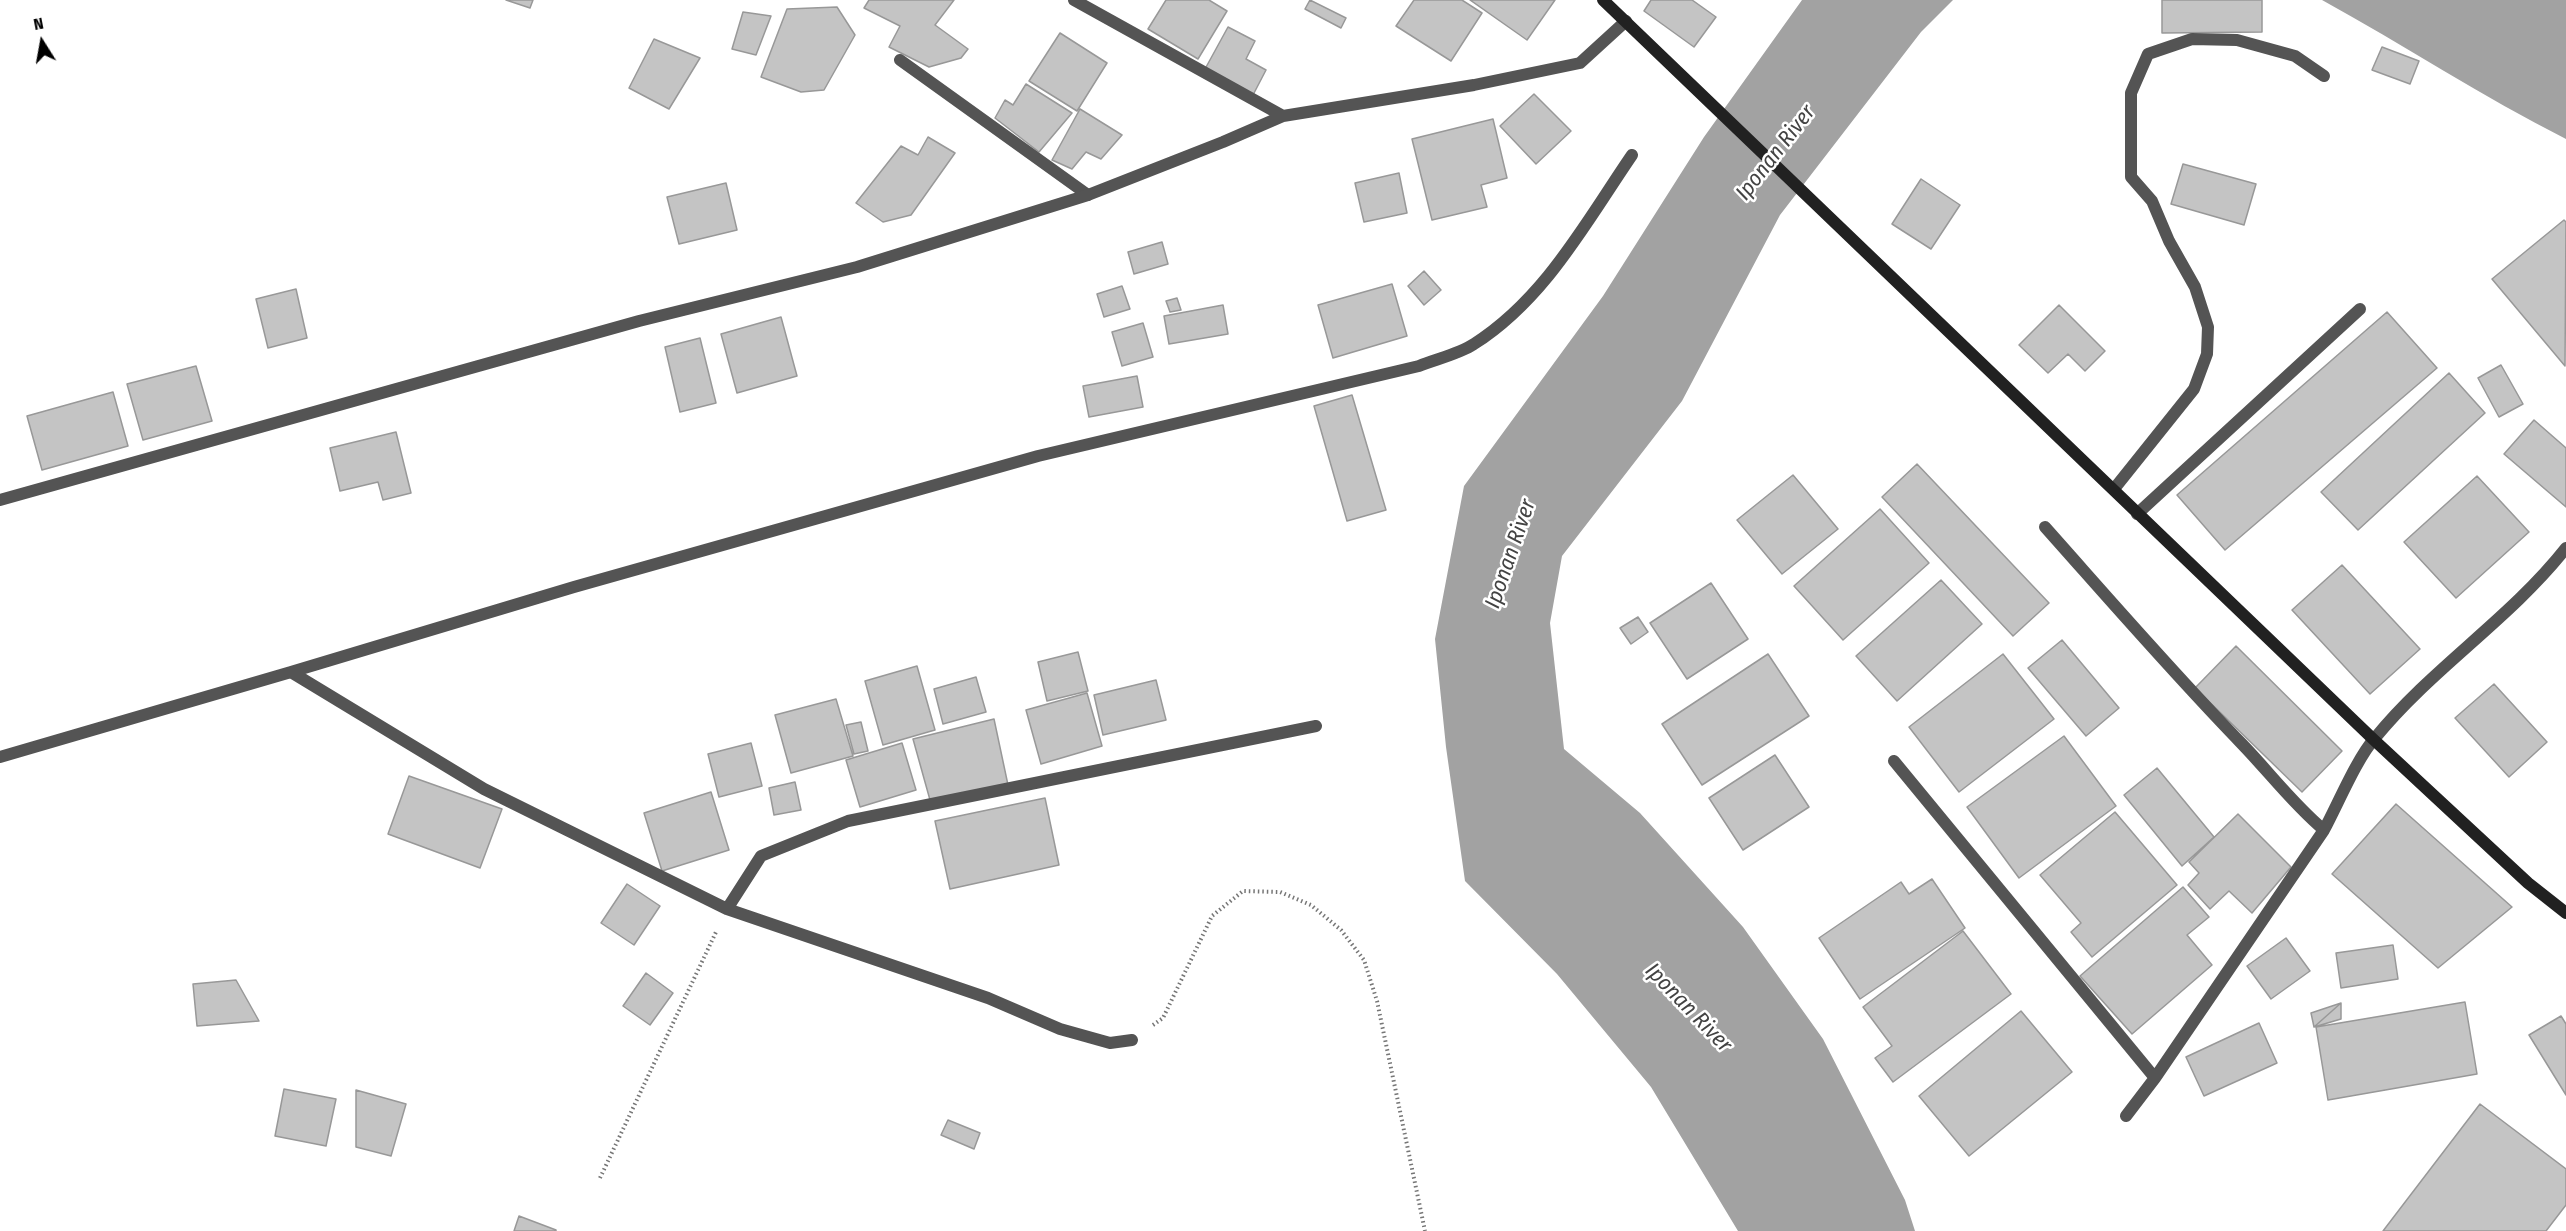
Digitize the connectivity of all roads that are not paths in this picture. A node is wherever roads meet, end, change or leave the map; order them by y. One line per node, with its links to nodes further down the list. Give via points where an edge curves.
1 (1074, 0): 6 (street)
2 (1602, 0): 3 (street)
3 (1626, 21): 6 (street, via 1580,63); 10 (street)
4 (900, 60): 8 (street)
5 (2324, 76): 10 (street, via 2295,56 2237,40 2192,39 2148,54 2131,93 2131,177 2152,201 2195,287 2208,327 2207,354 2194,389)
6 (1283, 116): 8 (street)
7 (1632, 155): 15 (street, via 1548,279 1473,345 1452,354 1419,366 1038,456 574,586)
8 (1088, 195): 11 (street, via 858,267 639,321)
9 (2360, 309): 12 (street)
10 (2114, 489): 12 (street)
11 (0, 500)
12 (2137, 514): 17 (street)
13 (2045, 527): 20 (street, via 2294,804)
14 (2566, 548): 17 (street, via 2509,611)
15 (291, 672): 18 (street); 21 (street, via 484,789)
16 (1316, 726): 21 (street, via 848,821 761,856)
17 (2373, 739): 20 (street); 22 (street, via 2528,883)
18 (0, 757)
19 (1894, 761): 24 (street)
20 (2324, 830): 24 (street)
21 (727, 909): 23 (street, via 988,998 1060,1029 1110,1043)
22 (2566, 913)
23 (1132, 1040)
24 (2155, 1078): 25 (street)
25 (2126, 1116)

